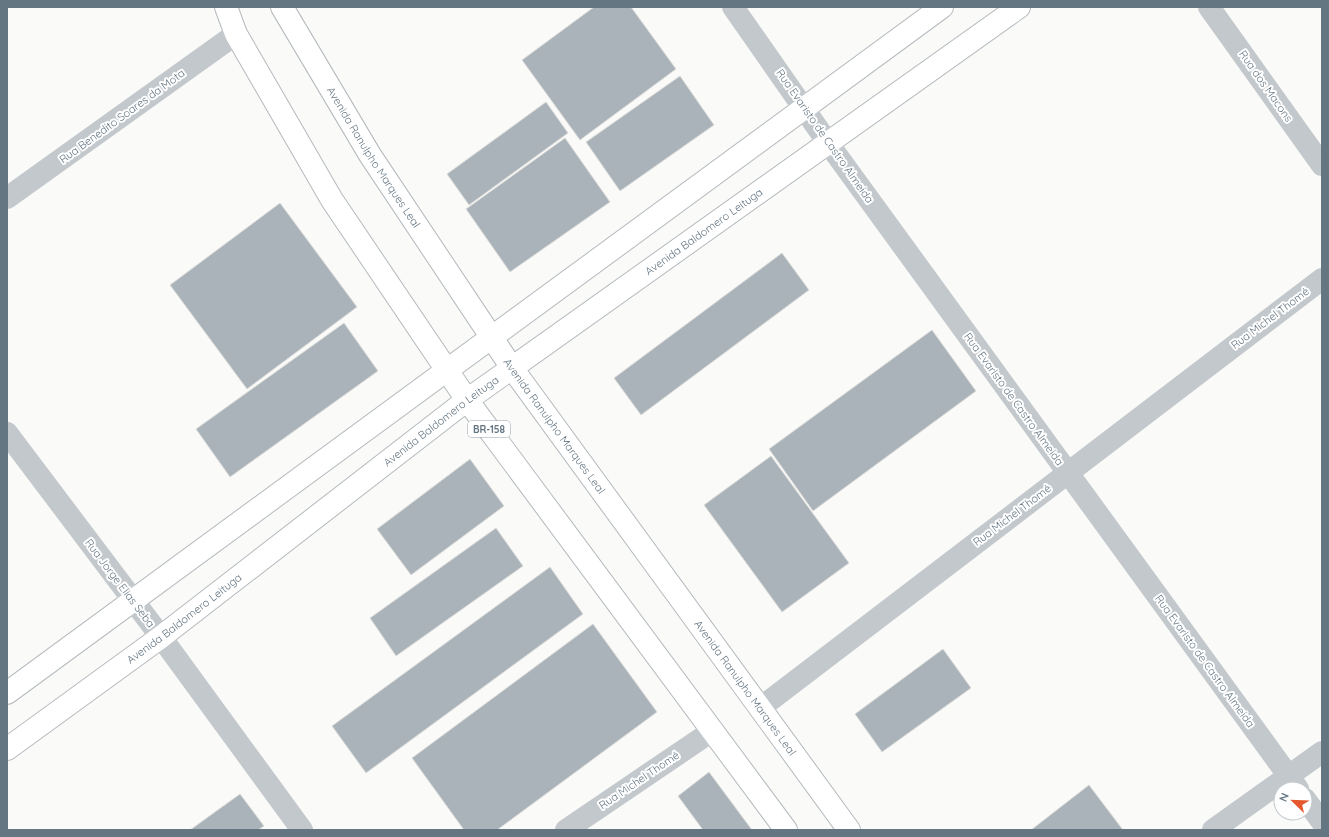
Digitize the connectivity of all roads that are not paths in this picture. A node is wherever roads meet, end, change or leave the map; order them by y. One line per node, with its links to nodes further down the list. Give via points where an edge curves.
1 (226, 7): 7 (main road, BR-158)
2 (282, 7): 13 (main road, Avenida Ranulpho Marques Leal, via 370,155)
3 (733, 7): 8 (street, Rua Evaristo de Castro Almeida)
4 (942, 7): 8 (main road)
5 (1019, 7): 9 (main road, Avenida Baldomero Leituga)
6 (1209, 7): 10 (street, Rua dos Macons)
7 (236, 34): 11 (street, Rua Benedito Soares da Mota); 15 (main road, BR-158, via 332,200)
8 (804, 108): 9 (street, Rua Evaristo de Castro Almeida); 13 (main road)
9 (828, 143): 14 (main road, Avenida Baldomero Leituga); 18 (street, Rua Evaristo de Castro Almeida)
10 (1322, 165)
11 (7, 198)
12 (1322, 279): 18 (street, Rua Michel Thomé)
13 (492, 337): 14 (main road, Avenida Ranulpho Marques Leal); 15 (main road)
14 (512, 368): 16 (main road, Avenida Baldomero Leituga); 22 (main road, Avenida Ranulpho Marques Leal)
15 (447, 370): 16 (main road, BR-158); 19 (main road)
16 (468, 400): 20 (main road, Avenida Baldomero Leituga); 23 (main road, BR-158)
17 (7, 433): 19 (street, Rua Jorge Elias Seba)
18 (1068, 472): 22 (street, Rua Michel Thomé); 26 (street, Rua Evaristo de Castro Almeida)
19 (133, 600): 20 (street, Rua Jorge Elias Seba); 21 (main road)
20 (161, 637): 24 (main road, Avenida Baldomero Leituga); 31 (street, Rua Jorge Elias Seba)
21 (7, 693)
22 (760, 708): 34 (main road, Avenida Ranulpho Marques Leal)
23 (712, 731): 32 (street, Rua Michel Thomé); 33 (main road, BR-158)
24 (7, 749)
25 (1322, 752): 27 (street)
26 (1293, 781)
27 (1296, 781)
28 (1273, 795): 35 (street)
29 (1313, 810): 30 (street)
30 (1322, 822)
31 (302, 830)
32 (566, 830)
33 (786, 830)
34 (849, 830)
35 (1213, 830)

